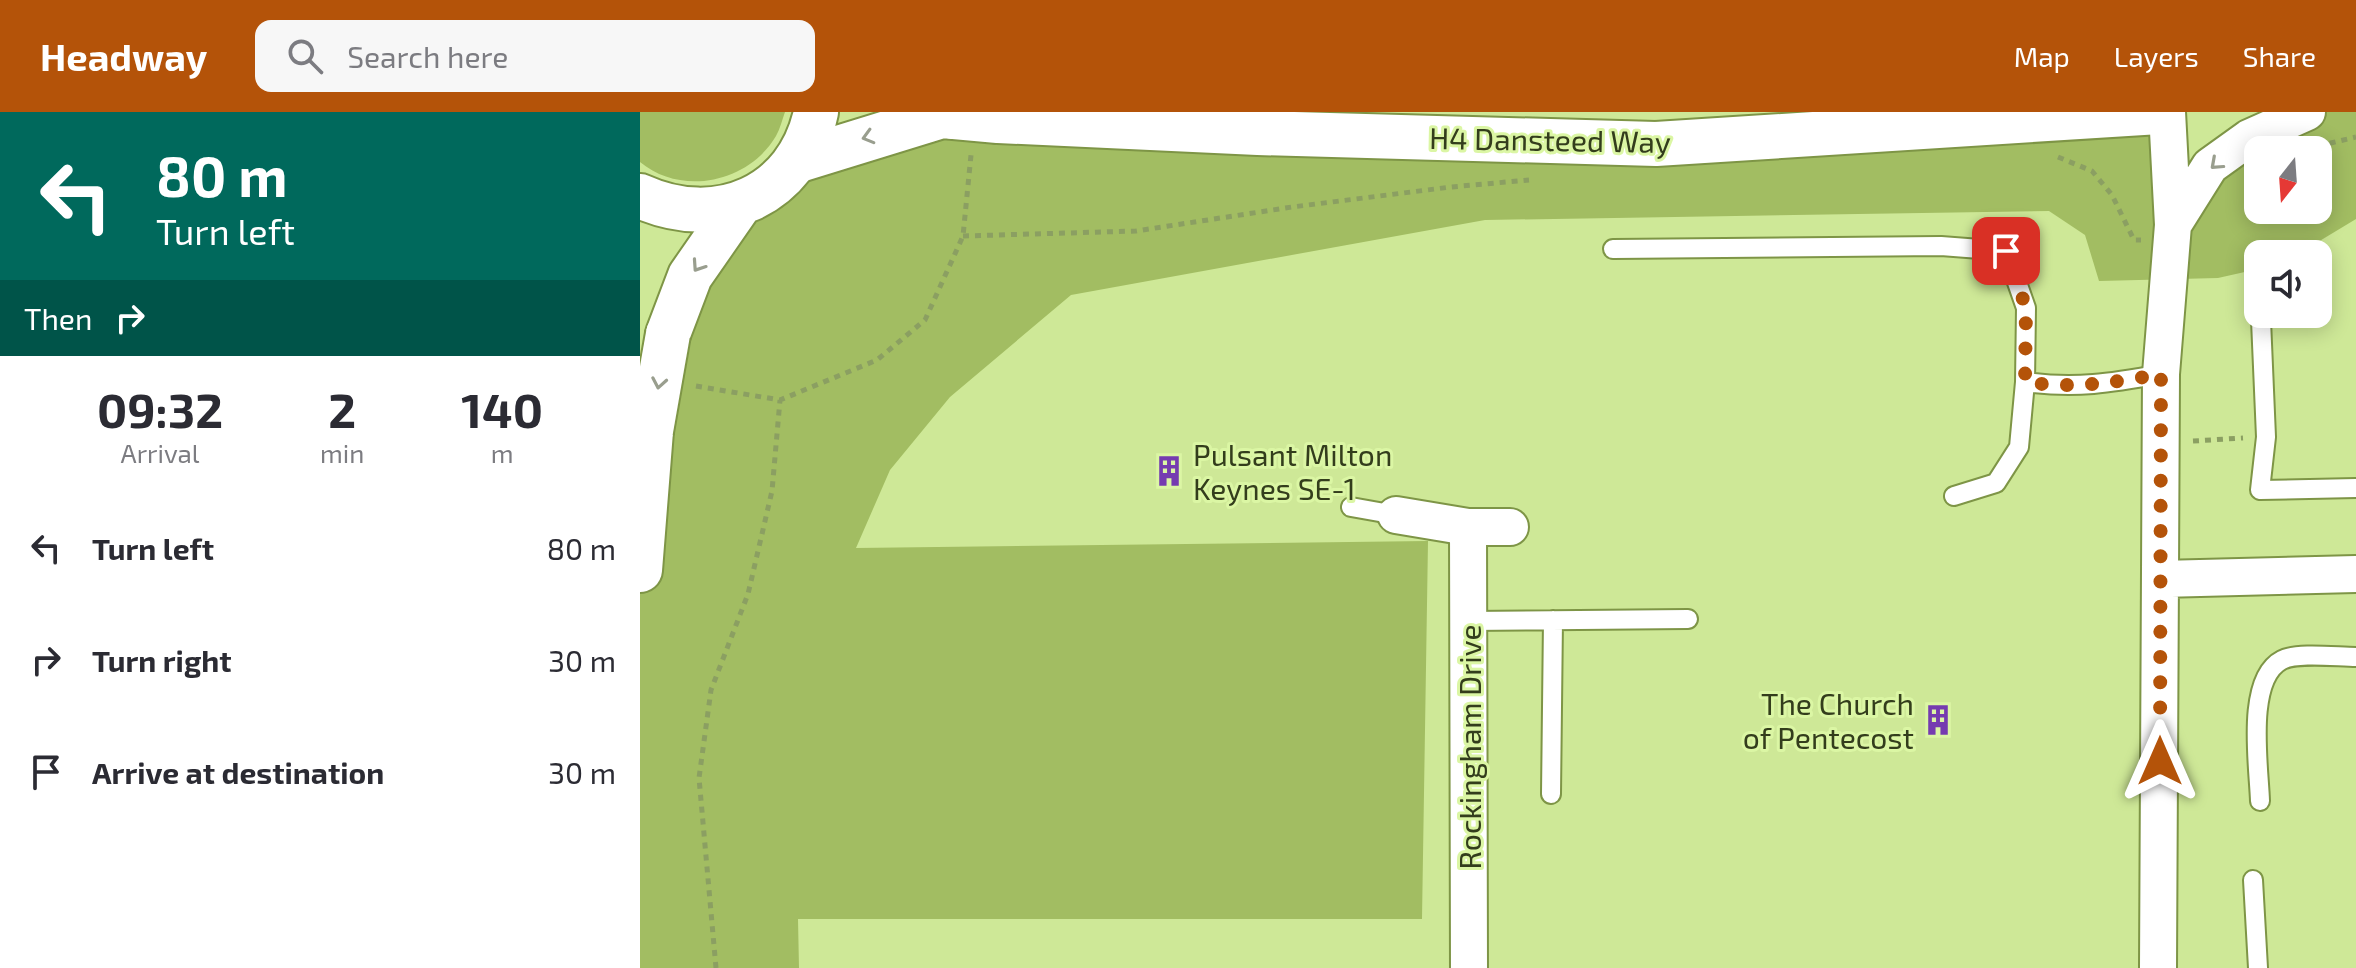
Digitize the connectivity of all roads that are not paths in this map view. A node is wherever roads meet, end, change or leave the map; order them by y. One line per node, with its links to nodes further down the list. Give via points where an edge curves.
1 (816, 112): 6 (street)
2 (2159, 112): 4 (street, H4 Dansteed Way, via 1656,144)
3 (2167, 112): 9 (street)
4 (960, 122): 6 (street, H4 Dansteed Way, one-way to 6, via 856,141)
5 (2310, 129): 9 (street, one-way to 9, via 2249,138 2210,166)
6 (796, 161): 8 (street, via 780,179)
7 (640, 196): 8 (street, via 666,208 703,211)
8 (740, 204): 20 (street, one-way to 20, bridge, via 690,276 668,334 651,431)
9 (2172, 232): 12 (street)
10 (1613, 249): 13 (lane, via 1941,246 2006,251 2026,308)
11 (2261, 328): 14 (lane, via 2266,437 2260,490)
12 (2161, 374): 13 (lane, via 2096,386); 22 (street)
13 (2025, 382): 15 (lane, via 2019,447 1996,483)
14 (2356, 488)
15 (1954, 496)
16 (1351, 507): 17 (lane)
17 (1396, 515): 18 (street)
18 (1468, 527): 19 (street); 25 (street, Rockingham Drive)
19 (1510, 527)
20 (640, 570)
21 (2356, 574): 22 (street)
22 (2161, 579): 31 (street)
23 (1688, 619): 24 (lane)
24 (1553, 620): 25 (lane); 27 (lane)
25 (1469, 621): 30 (street, Rockingham Drive)
26 (2356, 657): 28 (lane, via 2291,657 2267,675 2257,713)
27 (1551, 794)
28 (2260, 801)
29 (2253, 880): 32 (lane)
30 (1469, 968)
31 (2158, 968)
32 (2258, 968)

